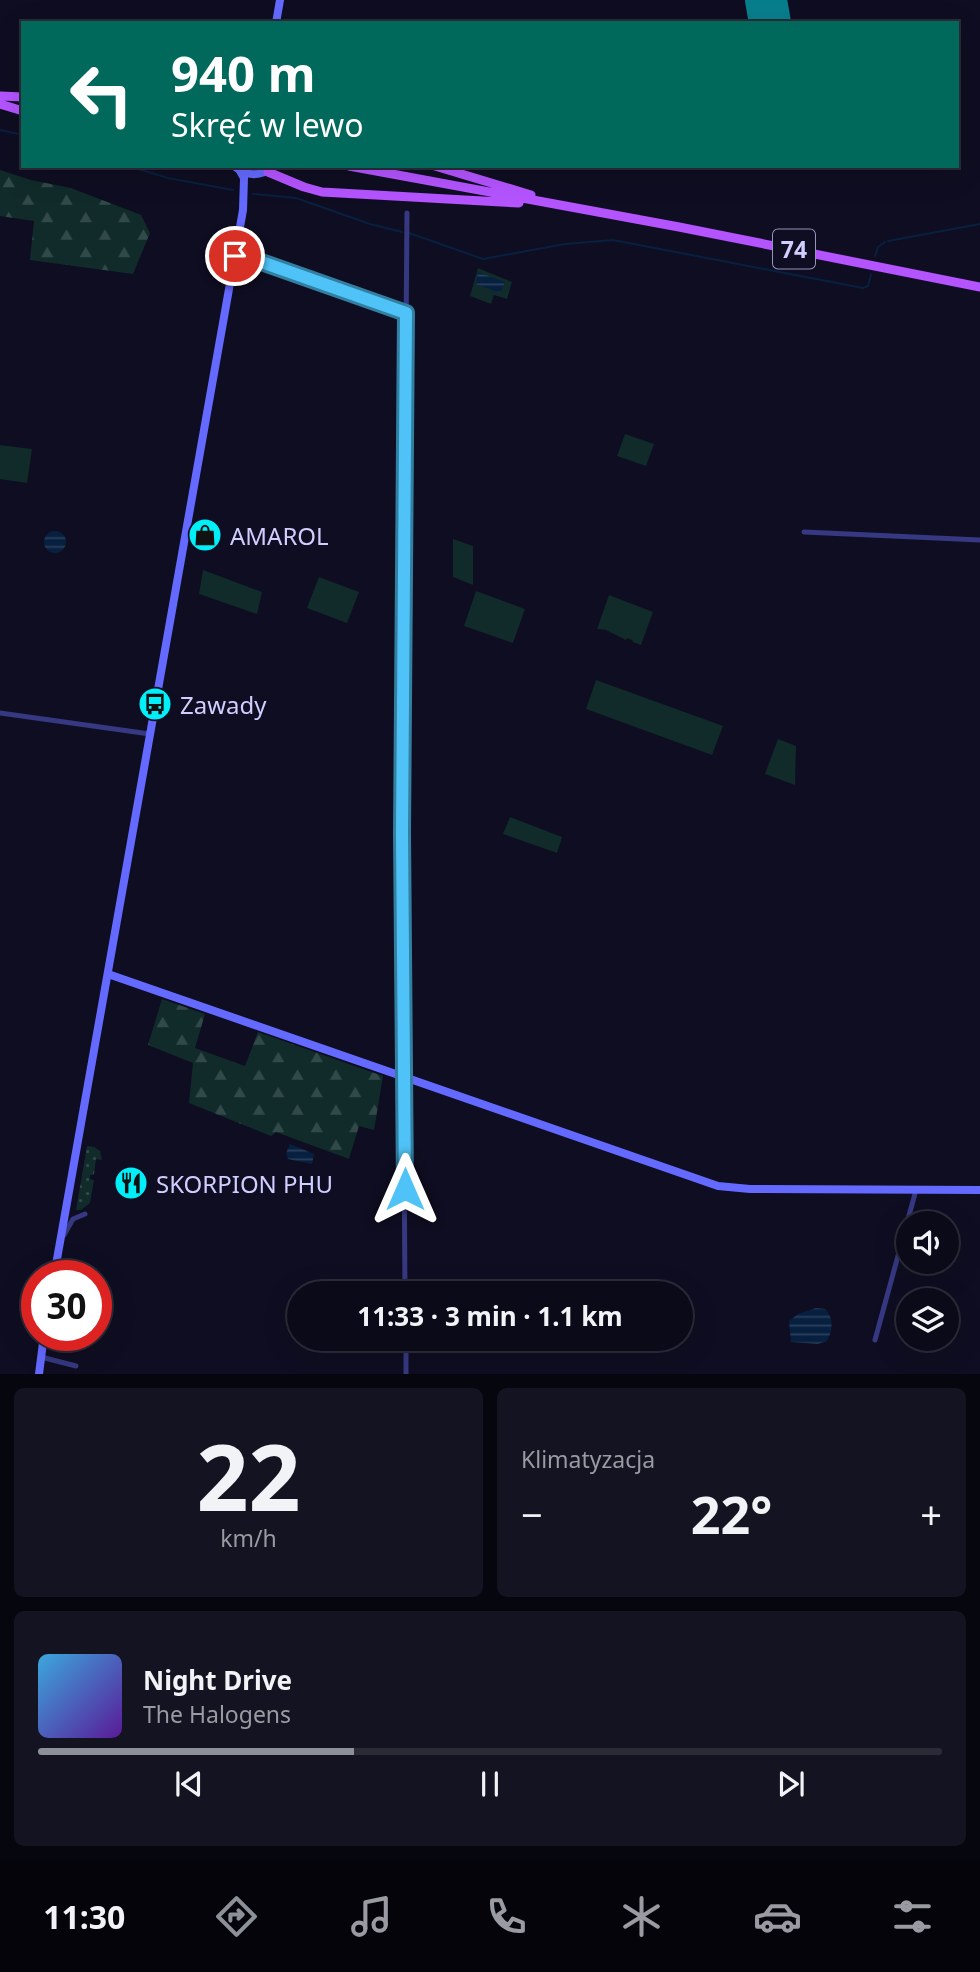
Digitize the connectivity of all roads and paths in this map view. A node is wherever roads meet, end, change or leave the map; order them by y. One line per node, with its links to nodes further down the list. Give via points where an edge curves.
1 (280, 0): 2 (main road)
2 (276, 21)
3 (21, 97): 4 (main road)
4 (0, 100): 5 (main road); 6 (main road)
5 (21, 104)
6 (21, 110)
7 (360, 168): 11 (main road, 74)
8 (442, 168): 11 (main road)
9 (237, 169): 10 (main road, via 249,175); 12 (main road, via 244,187)
10 (267, 171): 11 (main road, via 322,192); 12 (main road, via 253,180)
11 (556, 205): 15 (main road, 74)
12 (243, 210): 14 (main road)
13 (407, 213): 16 (street)
14 (236, 253): 16 (street); 20 (main road)
15 (980, 287)
16 (406, 313): 22 (street)
17 (804, 532): 18 (street)
18 (980, 540)
19 (0, 713): 20 (street)
20 (150, 734): 21 (main road)
21 (108, 974): 22 (main road); 26 (main road)
22 (404, 1078): 23 (main road, via 718,1186); 28 (street)
23 (916, 1190): 24 (main road); 29 (street)
24 (980, 1190)
25 (85, 1214): 26 (street, via 73,1219)
26 (61, 1241): 27 (main road)
27 (57, 1260)
28 (405, 1281)
29 (875, 1340)
30 (42, 1351): 32 (main road)
31 (406, 1351): 35 (street)
32 (41, 1357): 33 (street); 34 (main road)
33 (76, 1366)
34 (39, 1374)
35 (405, 1374)

